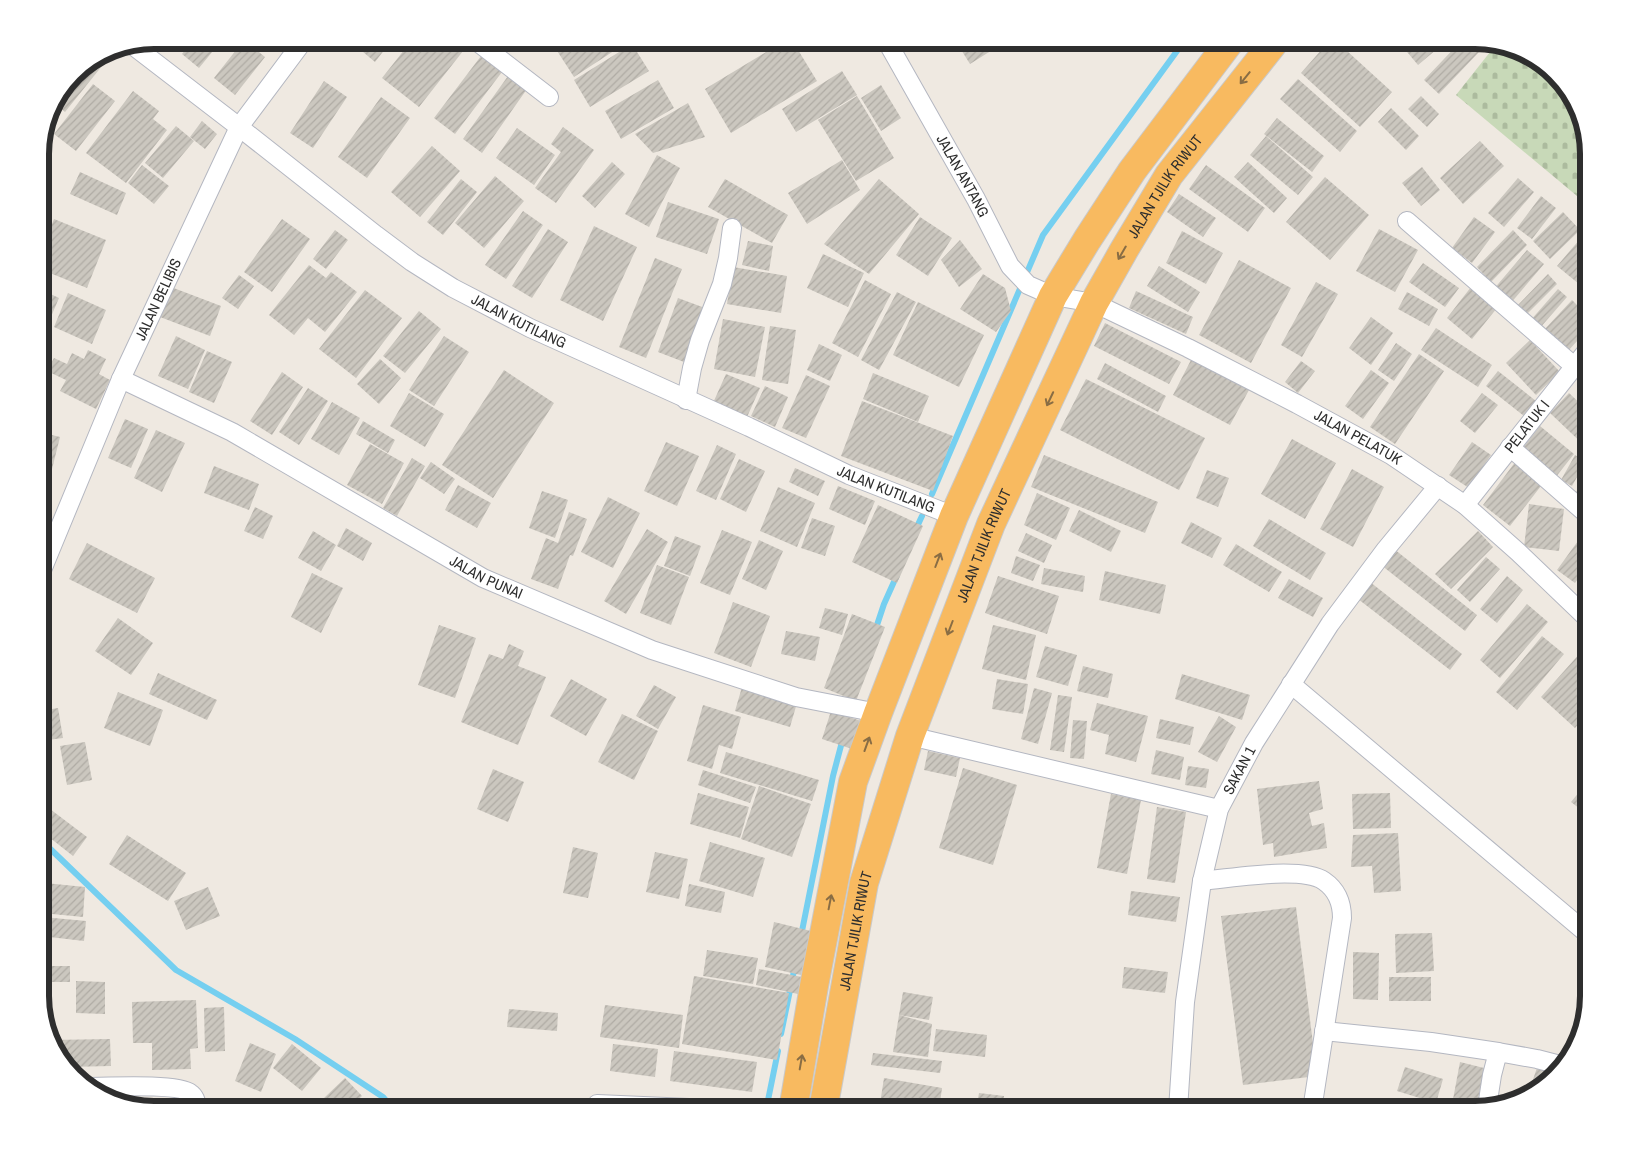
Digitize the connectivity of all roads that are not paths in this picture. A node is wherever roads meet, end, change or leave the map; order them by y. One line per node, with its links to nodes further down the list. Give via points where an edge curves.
1 (297, 49): 8 (street, JALAN BELIBIS)
2 (487, 49): 7 (street)
3 (891, 49): 11 (street, JALAN ANTANG, via 1010,266 1028,285)
4 (1224, 49): 11 (highway, JALAN TJILIK RIWUT, via 1132,171)
5 (1269, 49): 12 (highway, JALAN TJILIK RIWUT, one-way to 12, via 1168,175)
6 (139, 50): 8 (street, JALAN KUTILANG)
7 (549, 97)
8 (239, 127): 15 (street, JALAN BELIBIS); 16 (street, JALAN KUTILANG, via 376,235 452,288)
9 (1407, 221): 14 (street)
10 (732, 228): 16 (street, via 722,284 700,340)
11 (1053, 296): 12 (street, JALAN ANTANG); 21 (highway, JALAN TJILIK RIWUT)
12 (1094, 302): 18 (street, JALAN PELATUK, via 1343,428); 26 (highway, JALAN TJILIK RIWUT, one-way to 26, via 991,524)
13 (1580, 359): 14 (street, PELATUK I)
14 (1574, 366): 17 (street, PELATUK I)
15 (121, 379): 22 (street, JALAN BELIBIS); 25 (street, JALAN PUNAI, via 232,432 492,582 652,650 796,697)
16 (686, 400): 21 (street, JALAN KUTILANG, via 849,475)
17 (1510, 446): 19 (street, PELATUK I); 20 (street)
18 (1438, 486): 19 (street, JALAN PELATUK); 24 (street, SAKAN 1, via 1381,555)
19 (1466, 504): 23 (street, JALAN PELATUK)
20 (1580, 508)
21 (954, 516): 25 (highway, JALAN TJILIK RIWUT, one-way to 21)
22 (49, 552)
23 (1580, 611)
24 (1291, 684): 27 (street, SAKAN 1, via 1254,743); 29 (street)
25 (878, 713): 36 (highway, JALAN TJILIK RIWUT, one-way to 25, via 853,782)
26 (910, 736): 27 (street); 37 (highway, JALAN TJILIK RIWUT, via 864,883)
27 (1219, 809): 28 (street, SAKAN 1)
28 (1202, 881): 30 (street, via 1310,875 1324,881 1336,893 1342,906 1342,918); 38 (street, SAKAN 1, via 1185,1002)
29 (1580, 927)
30 (1324, 1031): 31 (street); 39 (street)
31 (1498, 1052): 32 (street); 34 (street)
32 (1556, 1063)
33 (102, 1087): 35 (street, via 183,1089 190,1092)
34 (1488, 1100)
35 (195, 1101)
36 (795, 1101)
37 (825, 1101)
38 (1179, 1101)
39 (1313, 1101)

